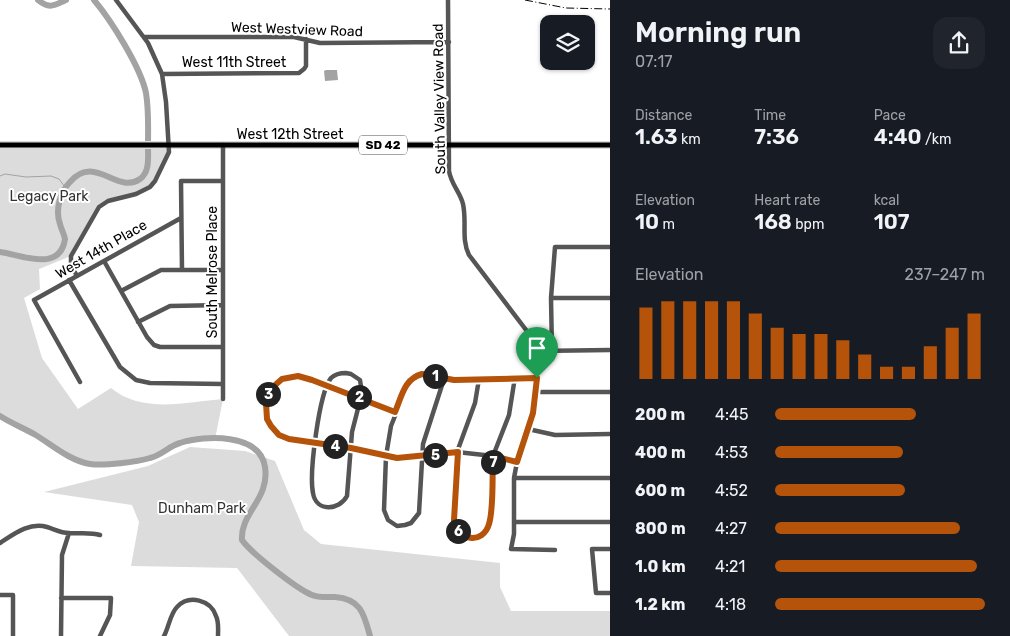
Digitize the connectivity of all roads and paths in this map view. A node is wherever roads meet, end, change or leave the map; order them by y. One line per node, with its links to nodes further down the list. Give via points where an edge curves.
1 (116, 0): 3 (street)
2 (448, 0): 5 (street, South Valley View Road)
3 (145, 37): 4 (street, West Westview Road); 6 (street)
4 (306, 39): 5 (street, West Westview Road, via 320,43); 6 (street, West 11th Street, via 306,66 299,73)
5 (449, 42): 10 (street, South Valley View Road)
6 (162, 74): 8 (street)
7 (0, 145): 8 (main road, West 12th Street / SD 42)
8 (169, 145): 9 (main road, West 12th Street / SD 42); 18 (street, via 167,157 150,187 108,201 97,209 71,256 71,265)
9 (223, 145): 10 (main road, West 12th Street / SD 42); 12 (street, South Melrose Place)
10 (449, 145): 11 (main road, West 12th Street / SD 42); 27 (street, South Valley View Road, via 450,179 463,205 466,249 533,339)
11 (610, 145)
12 (223, 181): 13 (street, via 181,181); 17 (street, South Melrose Place)
13 (181, 218): 15 (street, West 14th Place); 16 (street)
14 (610, 247): 21 (street, via 554,247)
15 (104, 261): 18 (street, West 14th Place); 20 (street)
16 (182, 270): 17 (street); 20 (street, via 158,271)
17 (223, 270): 23 (street, South Melrose Place)
18 (77, 276): 19 (street, West 14th Place)
19 (69, 280): 33 (street, West 14th Place, via 34,300); 34 (street, via 116,362 128,375 150,383)
20 (121, 291): 24 (street)
21 (551, 298): 22 (street); 28 (street)
22 (610, 298)
23 (223, 305): 24 (street, via 170,306); 25 (street, South Melrose Place)
24 (138, 322): 25 (street, via 156,346)
25 (223, 347): 34 (street, South Melrose Place)
26 (610, 350): 28 (street)
27 (537, 351): 28 (street); 30 (street)
28 (552, 351)
29 (515, 378): 30 (street); 32 (street); 48 (street, via 509,414)
30 (537, 378): 36 (street)
31 (444, 379): 32 (street); 40 (street, via 422,374 414,377); 47 (street, via 424,437)
32 (478, 379): 45 (street, via 475,402)
33 (80, 382)
34 (223, 384): 39 (street, South Melrose Place)
35 (328, 386): 38 (street); 38 (street, via 335,375 351,374 361,382); 43 (street); 43 (street, via 301,376 287,377 272,388 266,403 267,419 276,432 289,439)
36 (536, 392): 37 (street); 41 (street)
37 (610, 392)
38 (362, 398): 40 (street); 44 (street, via 354,422)
39 (224, 399)
40 (395, 412): 46 (street)
41 (528, 429): 42 (street, via 554,435); 49 (street)
42 (610, 434)
43 (315, 443): 44 (street); 44 (street, via 313,492 317,502 329,508 342,504 347,496)
44 (351, 448): 46 (street)
45 (458, 452): 47 (street); 48 (street); 48 (street, via 454,523 460,533 470,538 481,535 488,526)
46 (386, 456): 47 (street); 47 (street, via 384,510 388,520 400,526 411,523 419,513)
47 (422, 456)
48 (493, 456): 49 (street)
49 (517, 462): 50 (street)
50 (514, 478): 51 (street); 52 (street)
51 (610, 478)
52 (514, 522): 53 (street); 58 (street, via 511,549)
53 (610, 522)
54 (69, 533): 55 (street); 56 (street, via 40,526 29,527); 61 (street, via 62,555)
55 (100, 535)
56 (0, 543)
57 (610, 549): 59 (street, via 592,549 596,593)
58 (554, 550)
59 (610, 593)
60 (0, 595): 62 (street, via 13,595)
61 (61, 598): 63 (street); 64 (street, via 111,598 110,615)
62 (13, 636)
63 (61, 636)
64 (100, 636)
65 (164, 636): 66 (street, via 176,608 187,601 197,600 215,612)
66 (218, 636)

